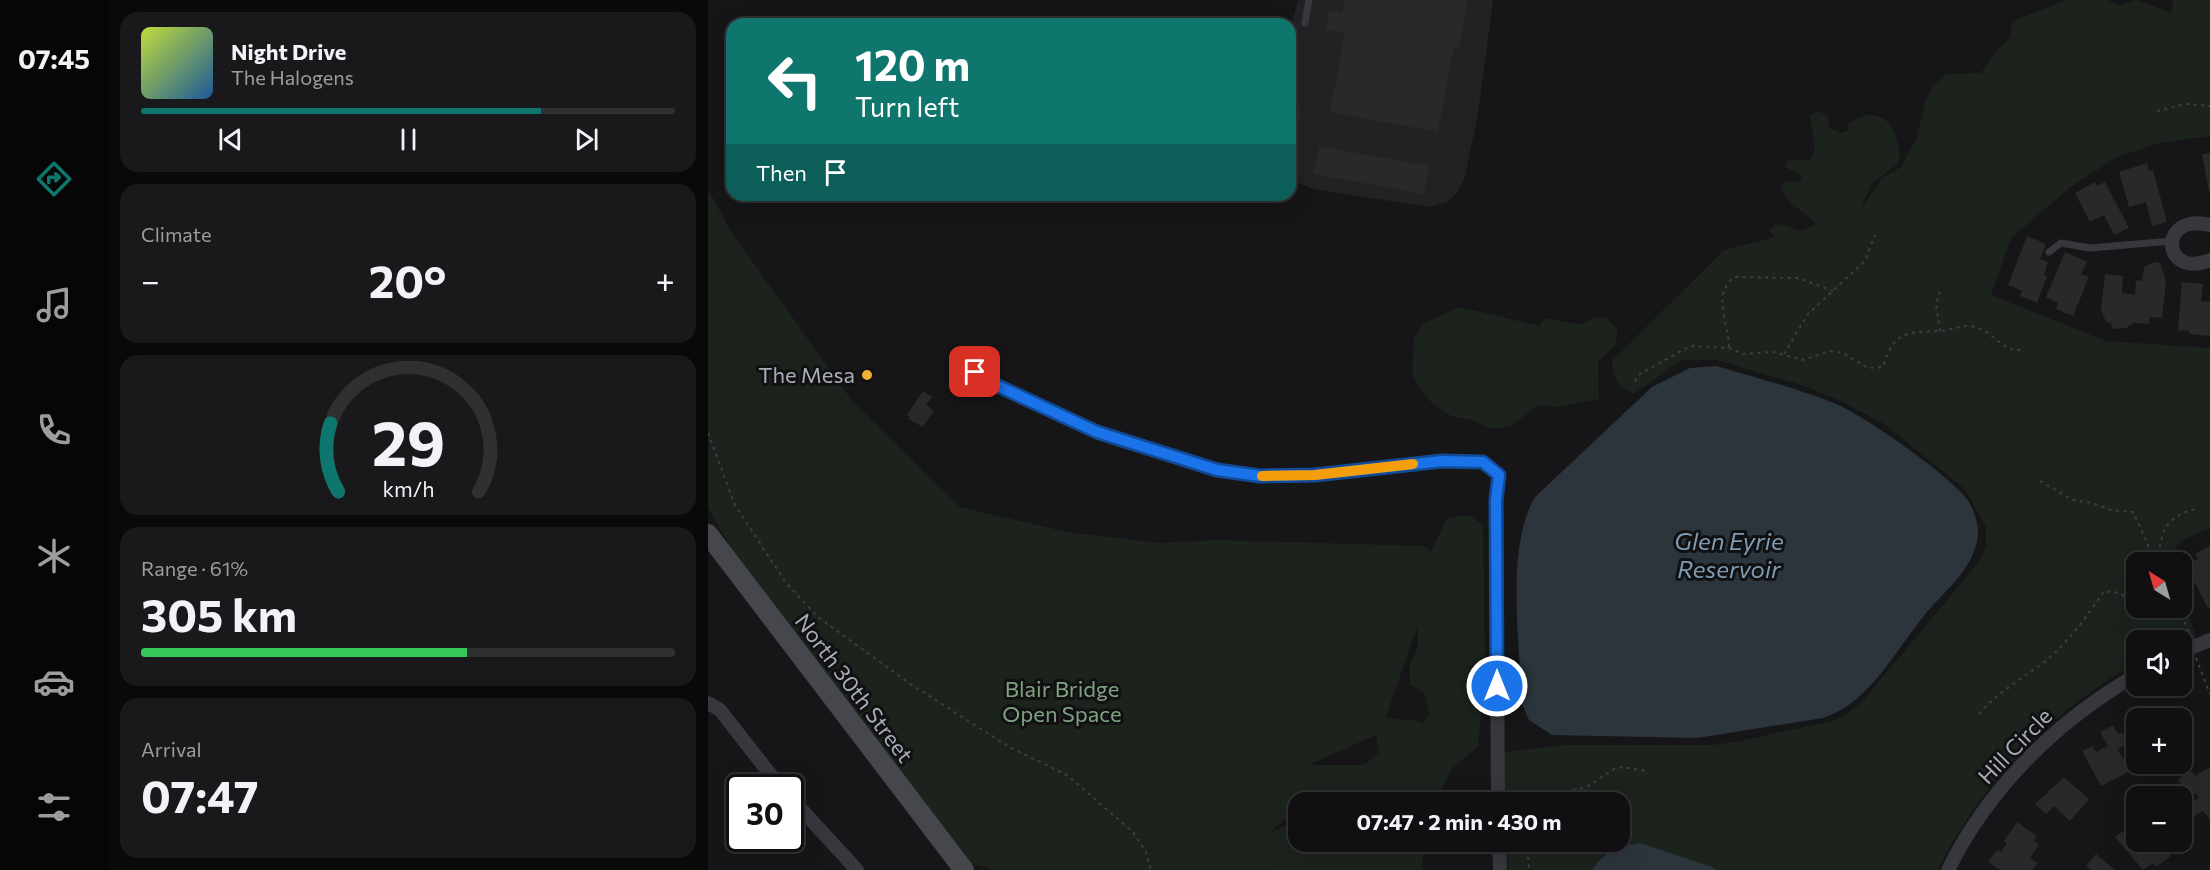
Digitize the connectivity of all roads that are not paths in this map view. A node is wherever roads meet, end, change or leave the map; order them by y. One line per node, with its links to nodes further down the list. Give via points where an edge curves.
1 (1309, 0): 2 (lane)
2 (1305, 23)
3 (2210, 225): 4 (street, via 2195,221 2186,224)
4 (2172, 241): 5 (lane, via 2090,248 2061,243); 6 (street, via 2174,254 2188,265)
5 (2049, 252)
6 (2210, 260)
7 (975, 372): 14 (street, via 1097,432 1217,470 1260,476 1315,475 1442,461 1483,462 1499,475)
8 (708, 534): 18 (main road, North 30th Street)
9 (2210, 640): 10 (street)
10 (2192, 647)
11 (2126, 682): 20 (street, Hill Circle, via 2075,715 2029,756 1977,821)
12 (708, 703): 13 (street, via 720,710)
13 (771, 774)
14 (1498, 792)
15 (804, 812): 17 (street)
16 (1499, 852): 19 (street)
17 (857, 870)
18 (964, 870)
19 (1500, 870)
20 (1948, 870)

